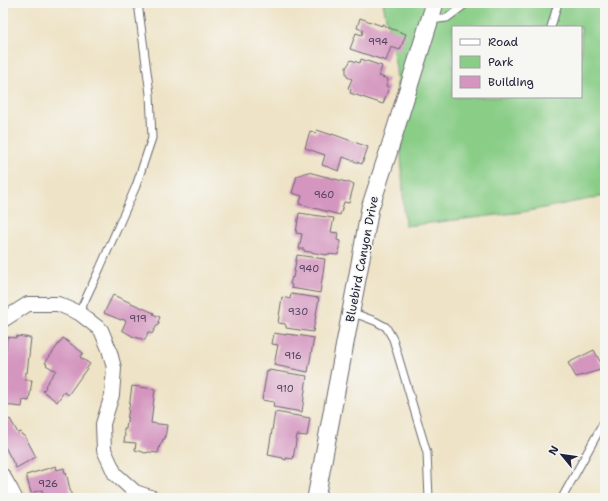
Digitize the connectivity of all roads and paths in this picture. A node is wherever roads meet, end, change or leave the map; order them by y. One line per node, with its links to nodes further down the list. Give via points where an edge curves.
1 (138, 3): 8 (lane, via 150,94 152,138 136,186)
2 (435, 3): 5 (street, Bluebird Canyon Drive)
3 (468, 3): 5 (lane, via 447,18)
4 (558, 3): 6 (lane)
5 (429, 20): 7 (street, Bluebird Canyon Drive, via 370,208)
6 (551, 26)
7 (351, 312): 14 (street, Bluebird Canyon Drive); 15 (lane, via 386,327 393,339 427,453)
8 (79, 313): 9 (street, via 58,304 28,304); 13 (street, via 101,330 114,368 112,395 103,424 104,450 115,474 134,492)
9 (3, 320)
10 (605, 420): 16 (lane)
11 (3, 476): 12 (street)
12 (15, 498)
13 (153, 498)
14 (316, 498)
15 (430, 498)
16 (562, 498)

